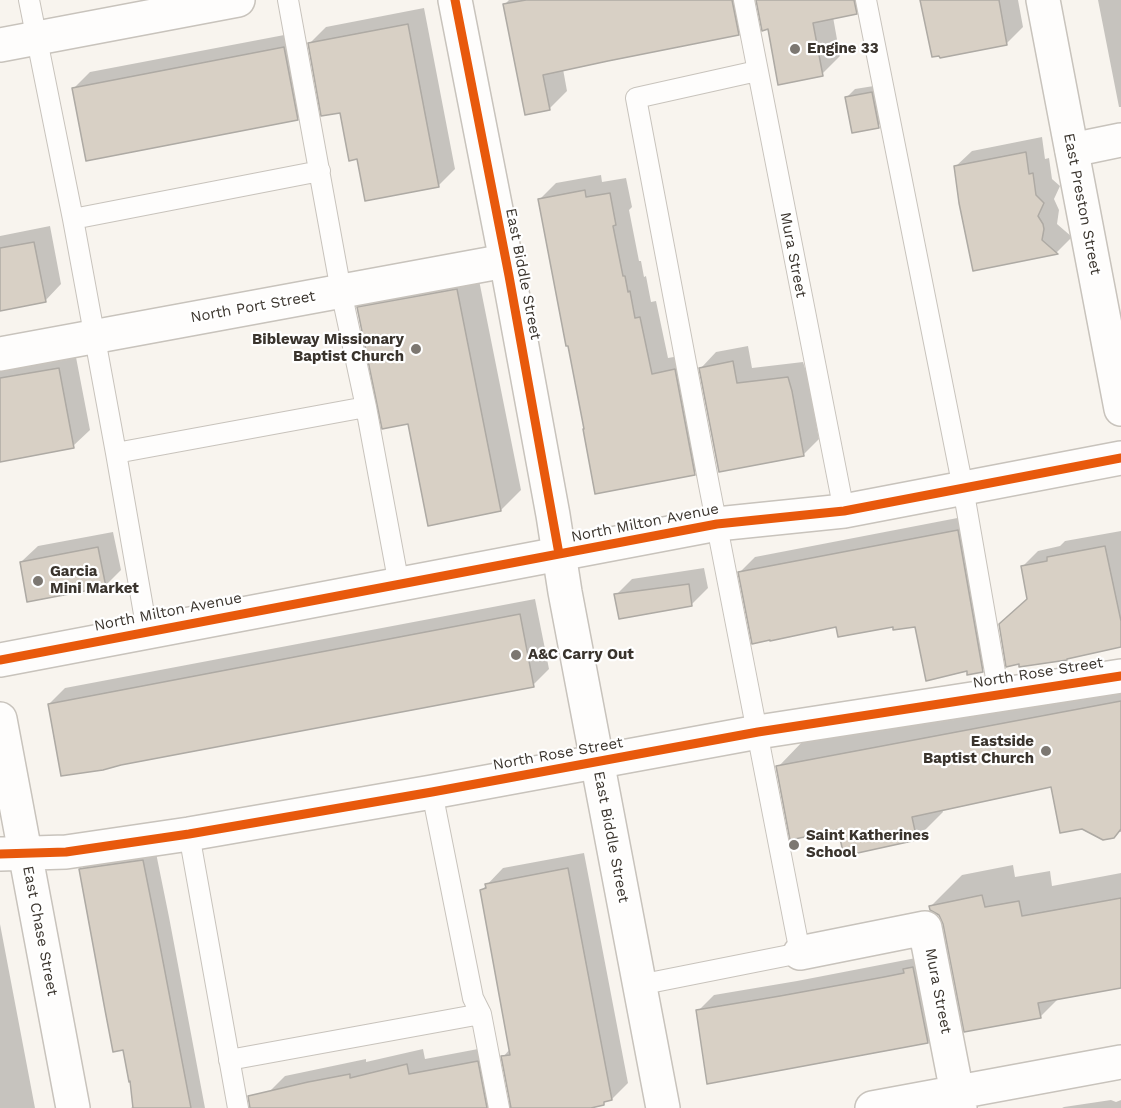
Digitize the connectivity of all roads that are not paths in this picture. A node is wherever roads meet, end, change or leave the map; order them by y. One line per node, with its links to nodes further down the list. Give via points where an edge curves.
1 (29, 0): 8 (lane)
2 (238, 0): 8 (street)
3 (288, 0): 13 (lane)
4 (455, 0): 15 (street, East Biddle Street)
5 (744, 0): 10 (lane, Mura Street)
6 (866, 0): 23 (lane)
7 (1043, 0): 12 (street, East Preston Street)
8 (37, 38): 9 (street); 14 (lane)
9 (0, 45)
10 (757, 71): 24 (lane, Mura Street); 25 (lane, via 636,98)
11 (1121, 140): 12 (street)
12 (1072, 150): 20 (street, East Preston Street)
13 (320, 171): 14 (lane); 16 (lane)
14 (73, 219): 17 (lane)
15 (505, 261): 16 (street, North Port Street); 26 (street, East Biddle Street)
16 (341, 291): 17 (street, North Port Street); 19 (lane)
17 (94, 336): 18 (street, North Port Street); 21 (lane)
18 (0, 354)
19 (366, 407): 21 (lane); 27 (lane)
20 (1121, 409)
21 (116, 453): 28 (lane)
22 (1121, 458): 23 (street, North Milton Avenue)
23 (963, 488): 24 (street, North Milton Avenue); 31 (lane)
24 (844, 511): 25 (street, North Milton Avenue)
25 (717, 524): 26 (street, North Milton Avenue); 33 (lane)
26 (559, 554): 27 (street, North Milton Avenue); 34 (street, East Biddle Street)
27 (399, 585): 28 (street, North Milton Avenue)
28 (147, 631): 29 (street, North Milton Avenue)
29 (0, 660)
30 (1121, 676): 31 (street, North Rose Street)
31 (999, 695): 33 (street, North Rose Street)
32 (0, 719): 37 (street, East Chase Street)
33 (758, 732): 34 (street, North Rose Street); 38 (lane)
34 (597, 762): 35 (street, North Rose Street); 39 (street, East Biddle Street)
35 (432, 792): 36 (street, North Rose Street); 40 (lane, via 473,998)
36 (189, 834): 37 (street, North Rose Street, via 66,852); 41 (lane)
37 (13, 854): 44 (street, East Chase Street)
38 (801, 953): 39 (lane); 43 (street, Mura Street, via 925,928)
39 (639, 985): 47 (street, East Biddle Street)
40 (481, 1014): 41 (lane); 46 (lane)
41 (229, 1060): 45 (lane)
42 (1121, 1062): 43 (street)
43 (959, 1100): 48 (street)
44 (73, 1108)
45 (238, 1108)
46 (499, 1108)
47 (663, 1108)
48 (872, 1108)

